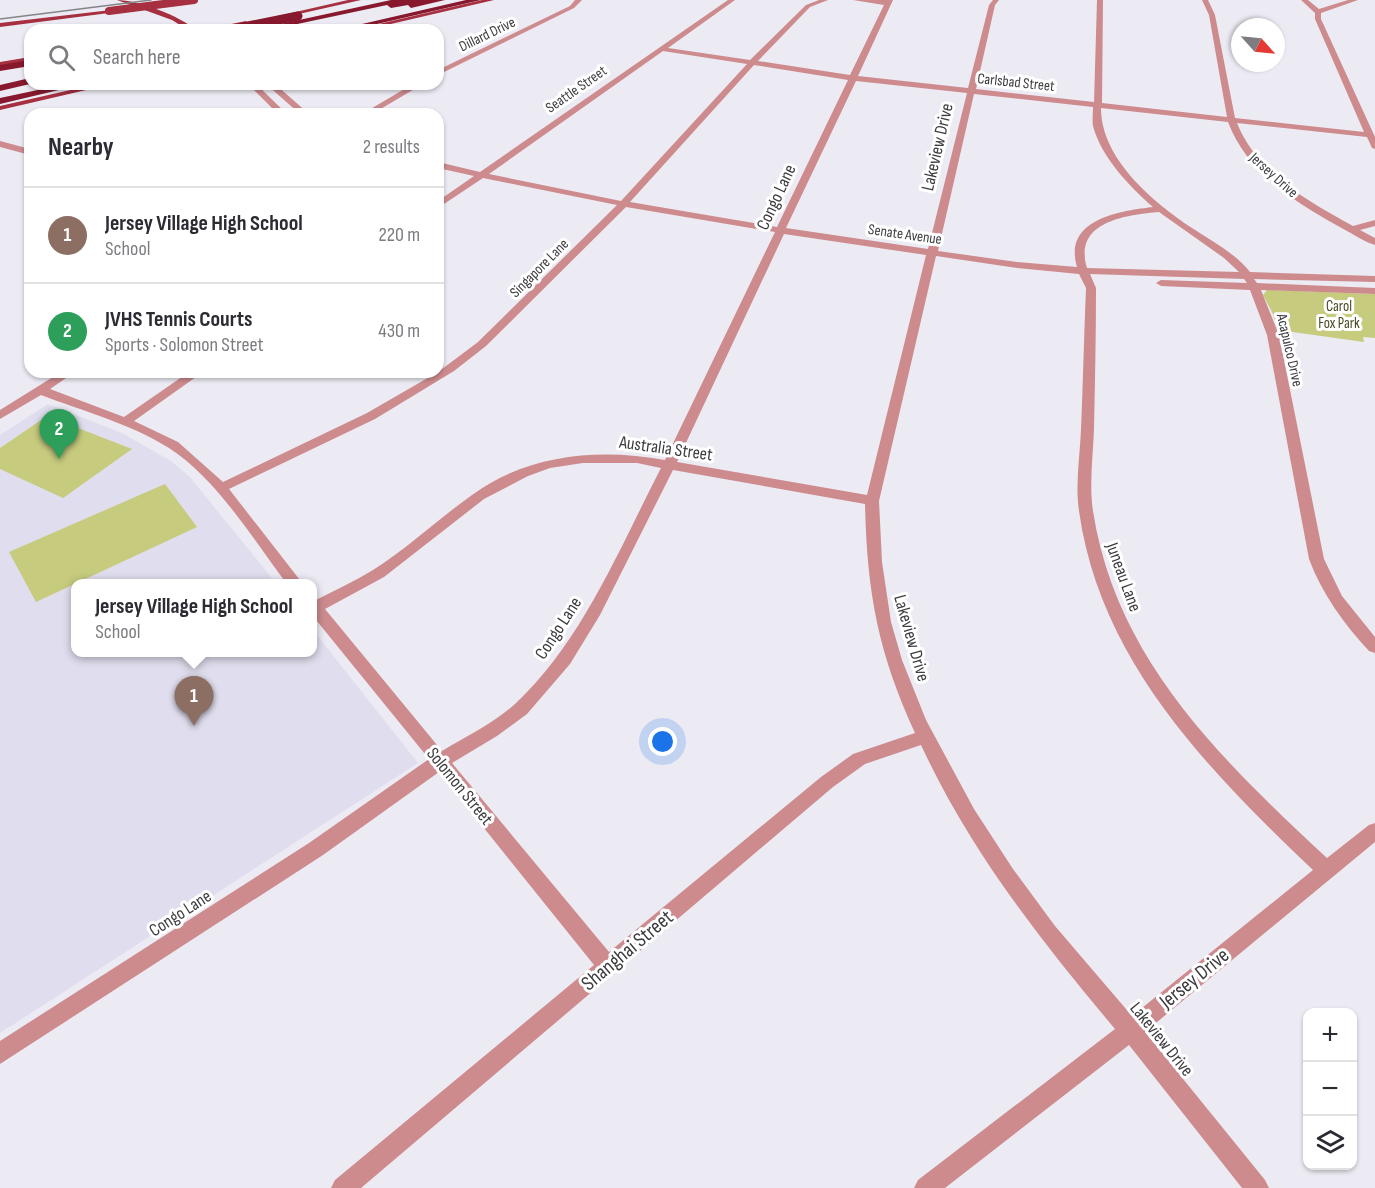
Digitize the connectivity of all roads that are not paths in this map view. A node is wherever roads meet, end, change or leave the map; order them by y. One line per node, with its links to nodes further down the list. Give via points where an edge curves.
1 (120, 0): 26 (main road)
2 (144, 0): 27 (main road, via 165,6)
3 (194, 0): 37 (main road, bridge)
4 (358, 0): 25 (main road)
5 (370, 0): 22 (highway)
6 (378, 0): 22 (highway)
7 (402, 0): 31 (highway)
8 (422, 0): 32 (highway)
9 (441, 0): 24 (highway)
10 (477, 0): 35 (highway)
11 (491, 0): 36 (main road)
12 (579, 0): 42 (street, Dillard Drive)
13 (732, 0): 38 (street, Seattle Street)
14 (825, 0): 39 (street, Singapore Lane, via 808,6)
15 (856, 0): 21 (street)
16 (996, 0): 55 (street, Lakeview Drive)
17 (1100, 0): 57 (street, Acapulco Drive)
18 (1206, 0): 62 (street, Jersey Drive)
19 (1304, 0): 23 (street)
20 (1355, 0): 23 (street)
21 (889, 1): 46 (street, Congo Lane)
22 (328, 10): 30 (highway, bridge)
23 (1318, 12): 63 (street)
24 (367, 15): 33 (highway); 34 (highway)
25 (249, 22): 28 (main road); 29 (main road)
26 (175, 24)
27 (198, 24)
28 (231, 24)
29 (245, 24)
30 (258, 24)
31 (286, 24)
32 (307, 24)
33 (325, 24)
34 (348, 24)
35 (360, 24)
36 (383, 24)
37 (0, 25)
38 (661, 50): 39 (street, Carlsbad Street); 68 (street, Seattle Street)
39 (751, 64): 46 (street, Carlsbad Street); 72 (street, Singapore Lane)
40 (0, 68): 41 (highway)
41 (24, 70)
42 (444, 70)
43 (24, 71): 45 (highway)
44 (24, 73): 49 (highway)
45 (0, 77)
46 (853, 78): 55 (street, Carlsbad Street); 76 (street, Congo Lane)
47 (24, 86): 49 (highway)
48 (24, 87): 49 (highway)
49 (0, 90)
50 (51, 90): 56 (highway)
51 (81, 90): 58 (main road)
52 (258, 90): 59 (street)
53 (277, 90): 60 (street)
54 (408, 90): 61 (street)
55 (971, 90): 57 (street, Carlsbad Street); 78 (street, Lakeview Drive)
56 (0, 101)
57 (1098, 104): 62 (street, Carlsbad Street); 73 (street, Acapulco Drive, via 1097,125 1103,142 1118,165)
58 (0, 108)
59 (277, 108)
60 (298, 108)
61 (377, 108)
62 (1233, 119): 63 (street, Carlsbad Street); 75 (street, Jersey Drive, via 1238,137 1262,168 1319,211)
63 (1369, 135): 65 (street)
64 (0, 144): 66 (street)
65 (1375, 146)
66 (24, 151)
67 (444, 166): 68 (street, Senate Avenue)
68 (481, 175): 70 (street, Seattle Street); 72 (street, Senate Avenue)
69 (444, 176): 70 (street, Senate Avenue)
70 (470, 183): 71 (street, Seattle Street); 72 (street, Senate Avenue)
71 (444, 201)
72 (618, 209): 76 (street, Senate Avenue); 84 (street, Singapore Lane, via 505,324)
73 (1161, 209): 79 (street, Juneau Lane, via 1121,214 1085,234 1079,244); 80 (street, Acapulco Drive, via 1235,262)
74 (1375, 223): 75 (street)
75 (1352, 229): 77 (street, Jersey Drive)
76 (779, 236): 78 (street, Senate Avenue); 91 (street, Congo Lane)
77 (1375, 242)
78 (931, 258): 79 (street, Senate Avenue, via 1018,276); 93 (street, Lakeview Drive)
79 (1085, 275): 80 (street, Senate Avenue); 82 (street, Senate Avenue); 101 (street, Juneau Lane, via 1091,288 1086,509 1093,557 1116,618 1152,683 1209,753)
80 (1245, 275): 81 (street, Senate Avenue); 82 (street, Acapulco Drive)
81 (1375, 279)
82 (1253, 287): 83 (street, Senate Avenue); 97 (street, Acapulco Drive, via 1273,335 1314,552 1333,593)
83 (1375, 291)
84 (444, 372)
85 (59, 378): 88 (street)
86 (188, 378): 90 (street)
87 (434, 378): 92 (street, Singapore Lane, via 371,416)
88 (40, 390): 89 (street); 90 (street)
89 (0, 415)
90 (125, 422): 92 (street, via 173,445)
91 (669, 465): 93 (street, Australia Street); 95 (street, Australia Street, via 637,459 582,459 523,473 479,495 379,573); 99 (street, Congo Lane, via 592,615 564,660 520,709)
92 (221, 488): 94 (street)
93 (872, 501): 98 (street, Lakeview Drive, via 874,558 883,622 897,671)
94 (292, 579)
95 (317, 604)
96 (317, 610): 99 (street, Solomon Street)
97 (1375, 647)
98 (926, 737): 102 (street, Shanghai Street, via 859,759); 103 (street, Lakeview Drive, via 947,782 1019,894 1071,963)
99 (440, 761): 102 (street, Solomon Street); 104 (street, Congo Lane, via 316,849)
100 (1375, 831): 101 (street, Jersey Drive)
101 (1326, 870): 103 (street, Jersey Drive)
102 (608, 966): 105 (street, Shanghai Street)
103 (1131, 1030): 106 (street, Jersey Drive); 107 (street, Lakeview Drive)
104 (0, 1053)
105 (343, 1188)
106 (926, 1188)
107 (1257, 1188)

